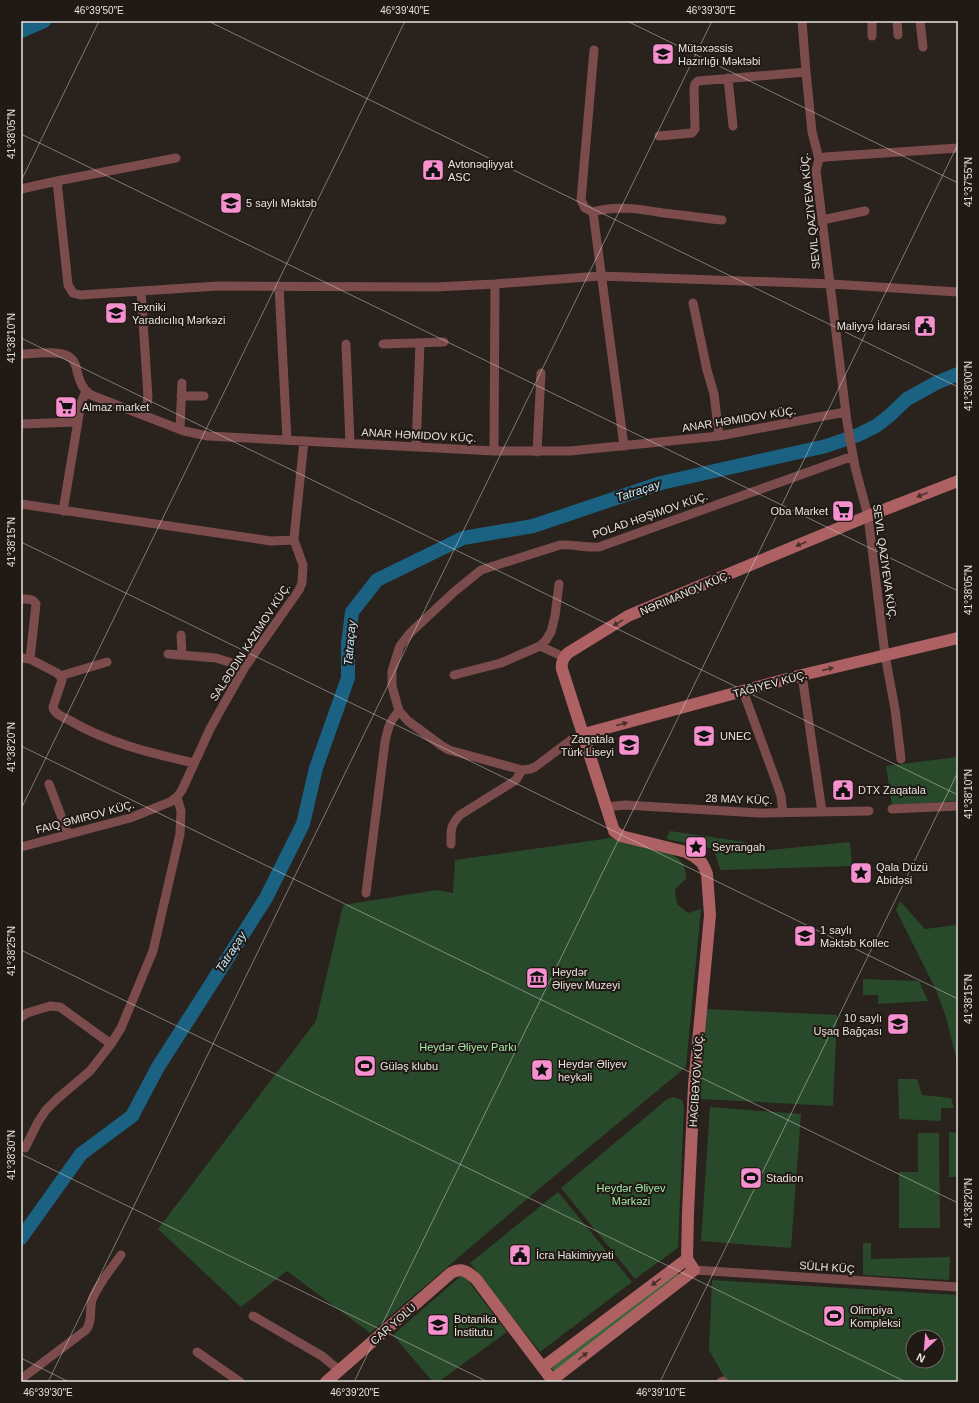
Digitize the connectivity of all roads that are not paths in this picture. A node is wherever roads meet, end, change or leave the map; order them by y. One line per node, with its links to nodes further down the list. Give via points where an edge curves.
1 (802, 21): 9 (street)
2 (872, 21): 6 (street)
3 (897, 21): 5 (street)
4 (920, 21): 7 (street)
5 (898, 35)
6 (872, 36)
7 (923, 47)
8 (594, 50): 19 (street, via 581,200 585,208)
9 (806, 72): 10 (street); 15 (street, via 812,132)
10 (728, 78): 11 (street); 12 (street, via 695,84 695,129 692,133)
11 (733, 126)
12 (659, 136)
13 (958, 148): 15 (street)
14 (176, 158): 16 (street)
15 (819, 159): 21 (street, via 816,170)
16 (57, 181): 17 (street); 26 (street, via 68,285 73,293 80,295)
17 (21, 189)
18 (865, 211): 21 (street)
19 (593, 212): 20 (street, via 602,209 631,209); 22 (street)
20 (722, 220)
21 (822, 220): 24 (street)
22 (600, 276): 23 (street); 24 (street); 48 (street)
23 (495, 284): 25 (street, via 436,287); 50 (street)
24 (831, 284): 27 (street); 39 (street)
25 (279, 286): 26 (street, via 218,286); 45 (street)
26 (141, 291): 40 (street, via 148,397)
27 (958, 292)
28 (693, 303): 44 (street, via 714,394)
29 (444, 342): 30 (street)
30 (420, 343): 32 (street); 49 (street)
31 (346, 344): 47 (street)
32 (383, 344)
33 (21, 354): 36 (street, via 69,356)
34 (541, 373): 51 (street)
35 (182, 383): 37 (street)
36 (86, 391): 40 (street, ANAR HƏMIDOV KÜÇ.); 41 (street, via 80,403)
37 (181, 396): 38 (street); 43 (street)
38 (204, 396)
39 (845, 412): 44 (street, ANAR HƏMIDOV KÜÇ.); 52 (street)
40 (145, 416): 43 (street, ANAR HƏMIDOV KÜÇ.)
41 (77, 422): 42 (street); 55 (street)
42 (21, 424)
43 (180, 429): 45 (street, ANAR HƏMIDOV KÜÇ., via 197,435)
44 (719, 436): 48 (street, ANAR HƏMIDOV KÜÇ.)
45 (287, 440): 46 (street, ANAR HƏMIDOV KÜÇ.)
46 (304, 441): 47 (street, ANAR HƏMIDOV KÜÇ.); 57 (street)
47 (350, 443): 49 (street, ANAR HƏMIDOV KÜÇ.)
48 (624, 446): 51 (street, ANAR HƏMIDOV KÜÇ.)
49 (416, 447): 50 (street, ANAR HƏMIDOV KÜÇ.)
50 (494, 452): 51 (street, ANAR HƏMIDOV KÜÇ.)
51 (537, 452)
52 (852, 453): 56 (street); 74 (street, POLAD HƏŞIMOV KÜÇ., via 599,547 560,545 480,570 400,646 392,679)
53 (958, 481): 56 (street, NƏRIMANOV KÜÇ., one-way to 56)
54 (21, 504): 55 (street)
55 (63, 510): 57 (street, via 270,541)
56 (868, 516): 65 (street); 66 (street, NƏRIMANOV KÜÇ., one-way to 66, via 628,616)
57 (294, 540): 69 (street, via 303,565 302,583)
58 (559, 584): 62 (street, via 556,616 551,632)
59 (21, 599): 67 (street, via 30,599 36,604)
60 (181, 635): 64 (street)
61 (958, 638): 65 (street)
62 (540, 646): 66 (street); 70 (street, via 502,663)
63 (168, 654): 64 (street)
64 (182, 654): 69 (street, via 216,658)
65 (885, 655): 71 (street, one-way to 65); 76 (street)
66 (564, 657): 75 (street, via 562,668)
67 (26, 658): 72 (street)
68 (108, 662): 72 (street)
69 (245, 667): 77 (street, via 210,728)
70 (454, 675)
71 (802, 675): 73 (street); 85 (street)
72 (60, 676): 77 (street, via 62,680 53,707 56,713 104,739)
73 (743, 692): 75 (street, one-way to 73); 86 (street, via 781,796)
74 (400, 711): 78 (street, POLAD HƏŞIMOV KÜÇ., via 408,721 442,746 457,753); 90 (street, via 388,726 385,742)
75 (584, 734): 78 (street, via 571,740 536,767); 82 (street)
76 (901, 759)
77 (194, 763): 80 (street)
78 (522, 770): 88 (street, via 516,780 453,822)
79 (49, 784): 87 (street)
80 (177, 797): 87 (street, FAIQ ƏMIROV KÜÇ., via 130,818); 92 (street, via 181,811 180,834 153,951 121,1028)
81 (958, 806): 83 (street)
82 (608, 807): 86 (street, 28 MAY KÜÇ., via 625,805); 95 (street, via 612,826 617,834 691,855 702,863 707,874 710,915 694,1085)
83 (892, 809)
84 (869, 811): 85 (street, 28 MAY KÜÇ.)
85 (822, 812): 86 (street, 28 MAY KÜÇ.)
86 (783, 813)
87 (68, 834): 89 (street, FAIQ ƏMIROV KÜÇ.)
88 (451, 844)
89 (21, 847)
90 (366, 893)
91 (21, 1017): 92 (street, via 50,1006 60,1007)
92 (111, 1044): 93 (street, via 90,1071 46,1110)
93 (25, 1148)
94 (121, 1255): 102 (street, via 97,1290 92,1302 91,1324)
95 (687, 1259): 96 (street); 100 (street, one-way to 100)
96 (694, 1270): 97 (street, SÜLH KÜÇ); 103 (street, one-way to 96)
97 (958, 1287)
98 (253, 1316): 101 (street, via 322,1356)
99 (197, 1352): 104 (street)
100 (543, 1368): 101 (street, CAR YOLU, via 476,1279 469,1273 456,1270); 103 (street)
101 (340, 1371): 105 (street, CAR YOLU)
102 (21, 1379)
103 (553, 1381)
104 (240, 1382)
105 (326, 1382)

